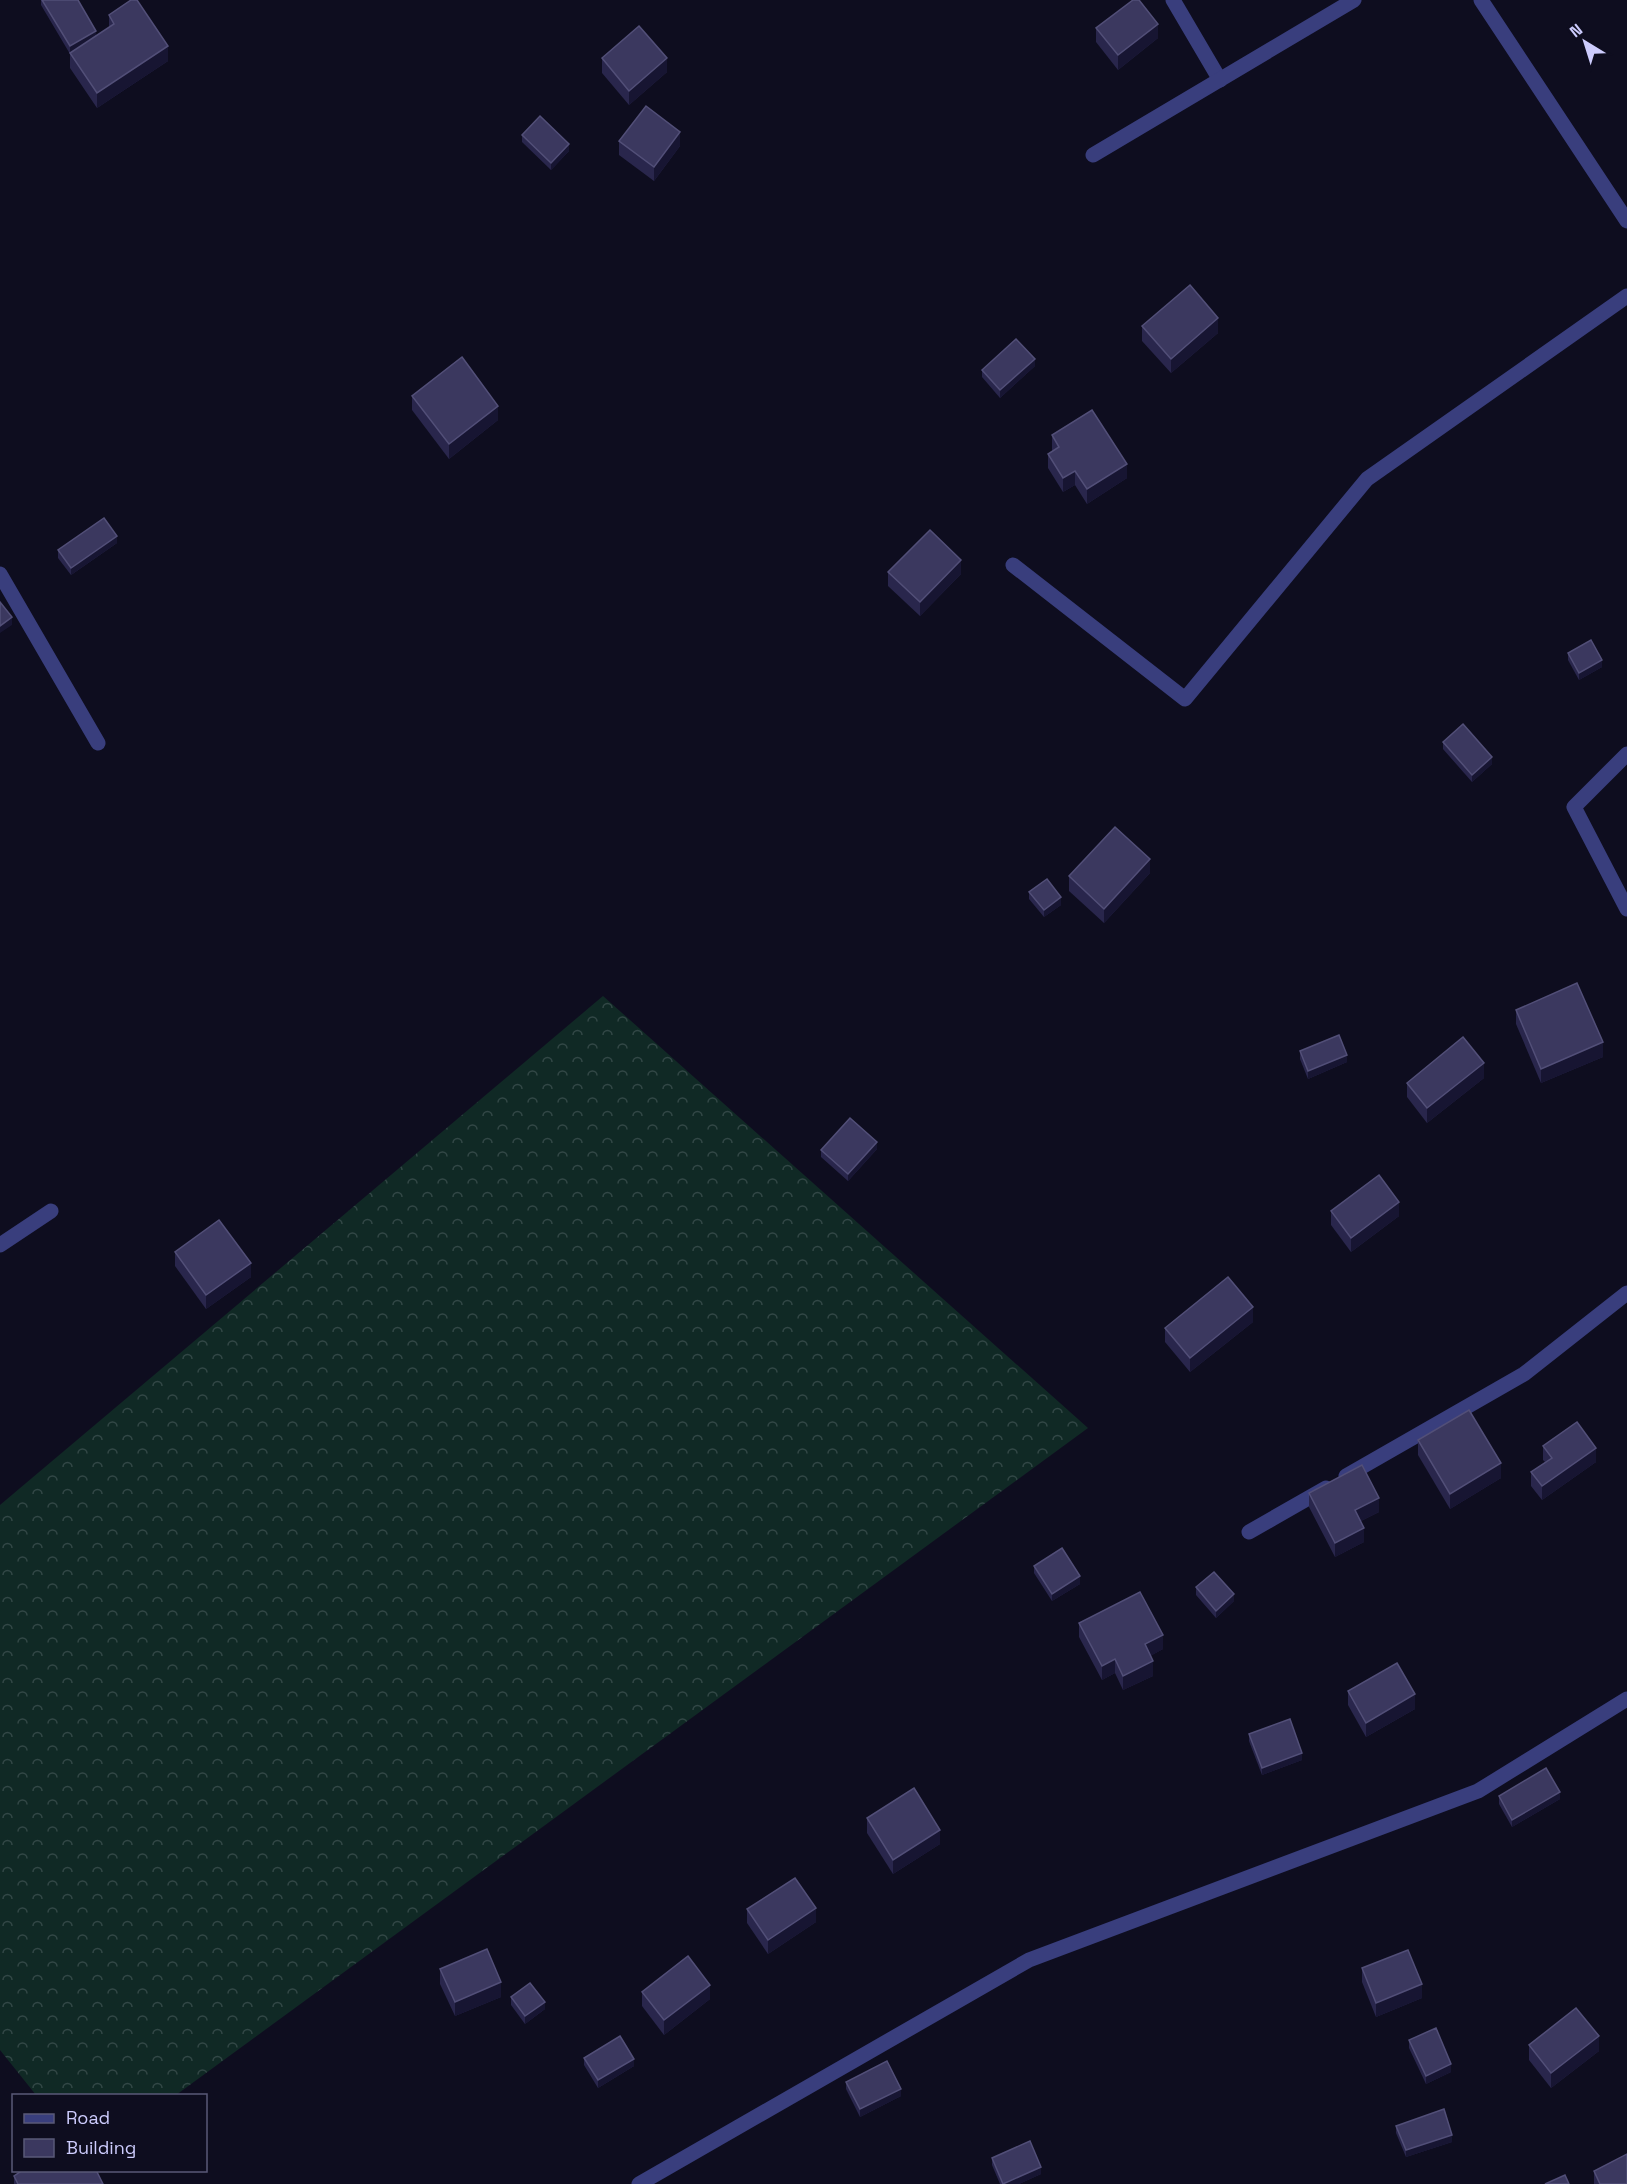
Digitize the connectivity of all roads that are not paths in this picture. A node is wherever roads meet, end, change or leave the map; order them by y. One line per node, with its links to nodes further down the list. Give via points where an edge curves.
1 (1173, 0): 4 (street)
2 (1354, 0): 4 (street)
3 (1481, 0): 6 (street)
4 (1220, 80): 5 (street)
5 (1093, 155)
6 (1627, 221)
7 (1627, 296): 8 (street, via 1367,480 1185,699)
8 (1013, 565)
9 (0, 574): 10 (street)
10 (98, 743)
11 (1627, 754): 12 (street, via 1574,807)
12 (1627, 909)
13 (51, 1211): 14 (street)
14 (0, 1245)
15 (1627, 1293): 16 (street, via 1524,1374)
16 (1249, 1532)
17 (1627, 1699): 18 (street, via 1478,1791 1029,1960)
18 (639, 2184)

